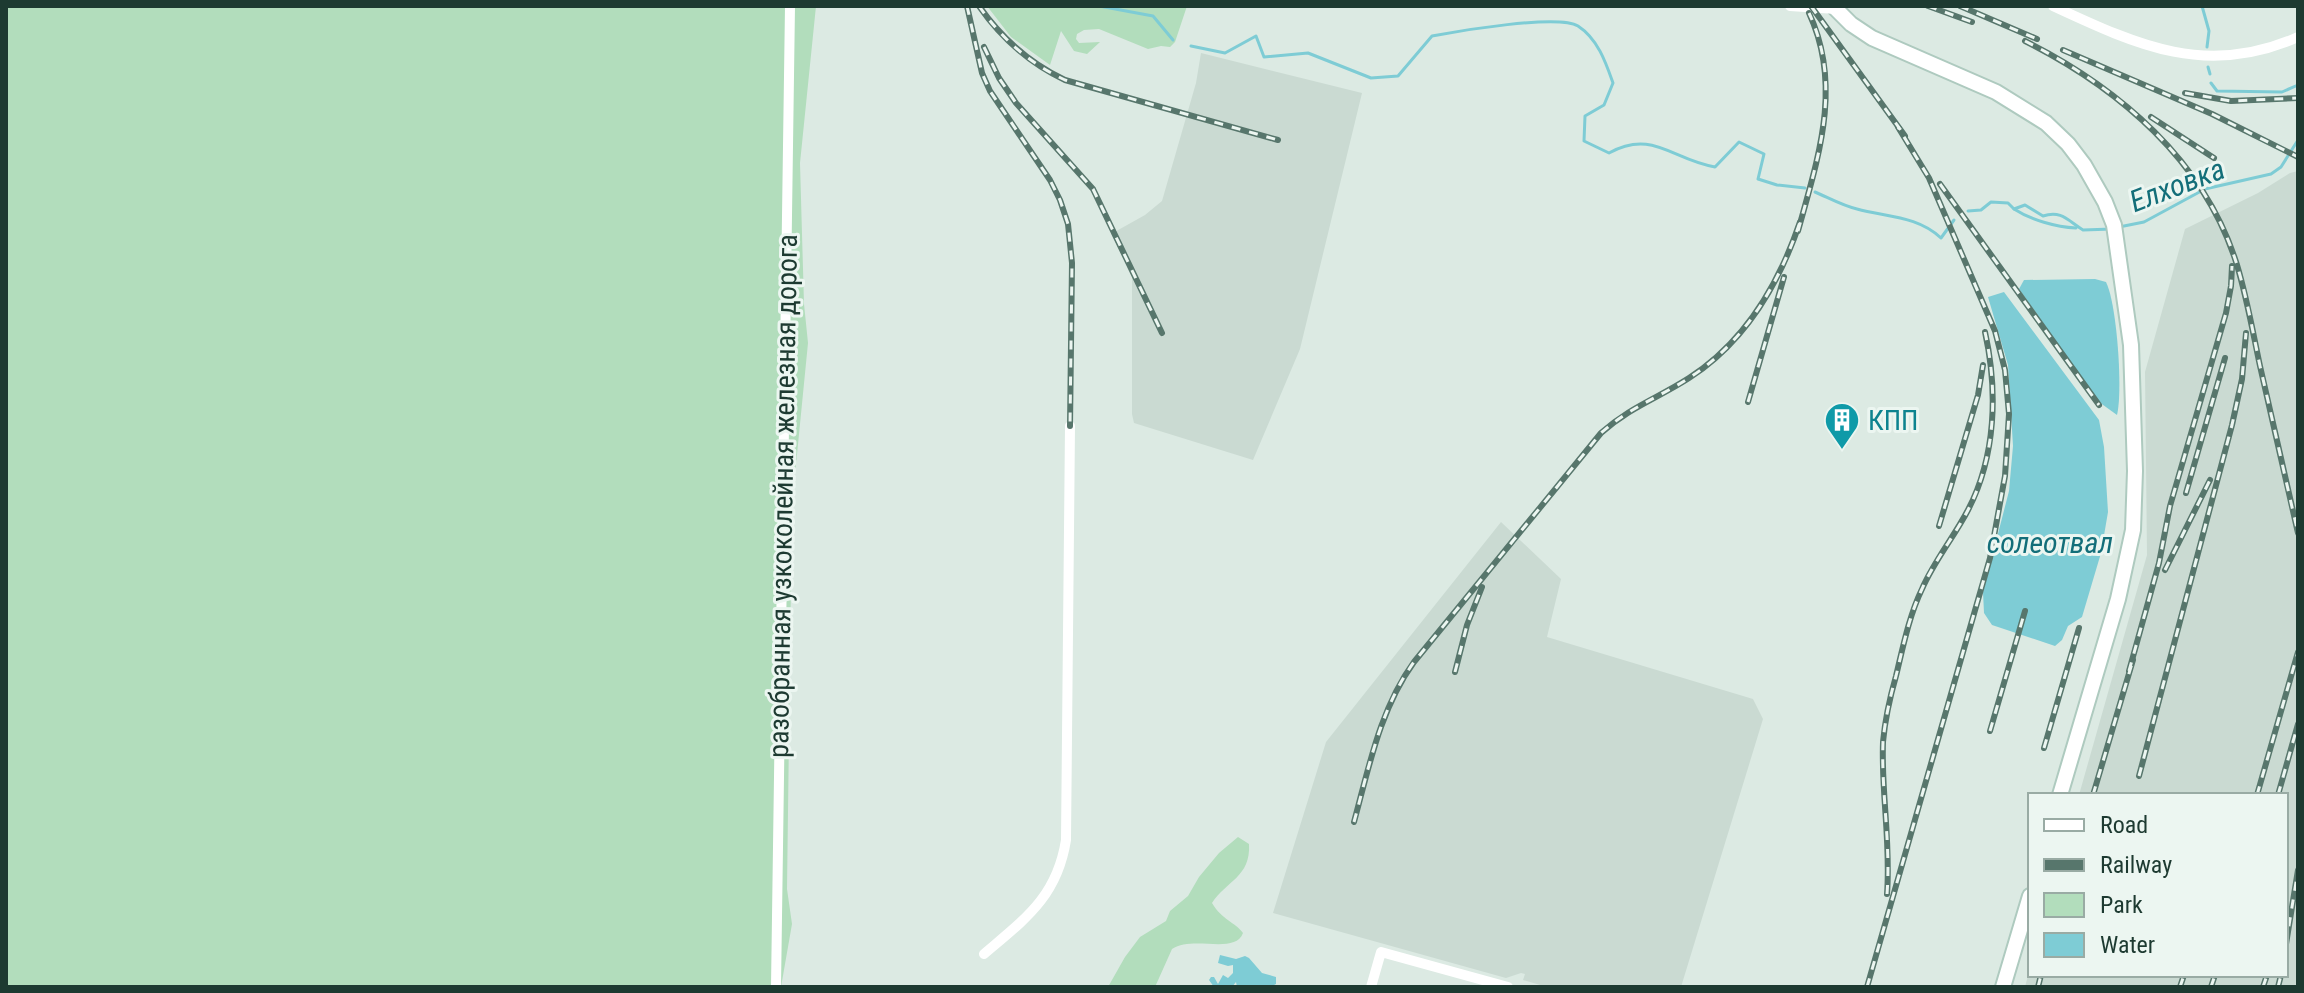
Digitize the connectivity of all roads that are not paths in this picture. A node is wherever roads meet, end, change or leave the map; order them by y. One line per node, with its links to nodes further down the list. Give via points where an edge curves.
1 (790, 6): 10 (street, разобранная узкоколейная железная дорога)
2 (1790, 6): 4 (street)
3 (2053, 6): 5 (street, via 2149,45 2205,58 2255,52)
4 (1834, 8): 7 (main road, via 1872,38 1996,92 2046,123 2076,153 2112,219 2131,345 2133,530)
5 (2298, 37)
6 (1070, 426): 9 (street, via 1064,852 1044,899)
7 (2061, 793)
8 (2028, 903): 13 (main road)
9 (984, 954)
10 (776, 987)
11 (1371, 987): 12 (street, via 1381,952)
12 (1508, 987)
13 (2003, 987)

